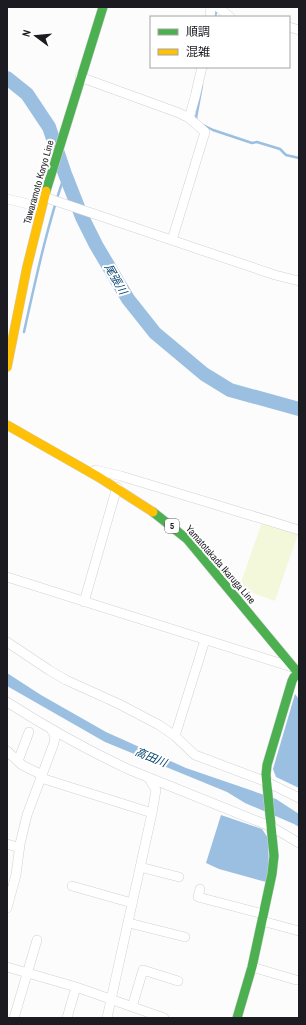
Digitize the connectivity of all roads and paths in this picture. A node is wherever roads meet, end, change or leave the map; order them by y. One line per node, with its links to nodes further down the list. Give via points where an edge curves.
1 (104, 7): 5 (main road, Tawaramoto Koryo Line)
2 (218, 7): 3 (street)
3 (229, 16)
4 (202, 68): 6 (street)
5 (80, 77): 6 (street); 7 (main road, Tawaramoto Koryo Line)
6 (189, 118): 10 (street, via 205,132)
7 (44, 197): 9 (main road, Tawaramoto Koryo Line); 10 (street)
8 (7, 199): 9 (street)
9 (41, 207): 12 (main road, Tawaramoto Koryo Line)
10 (172, 240): 11 (street)
11 (299, 281)
12 (7, 367)
13 (7, 425): 14 (main road, Yamatotakada Ikaruga Line / 5)
14 (80, 466): 15 (main road, Yamatotakada Ikaruga Line / 5); 16 (street)
15 (117, 487): 18 (street); 21 (main road, Yamatotakada Ikaruga Line / 5, via 187,539)
16 (299, 530)
17 (7, 577): 18 (street)
18 (84, 602): 19 (street)
19 (205, 640): 21 (street); 25 (street)
20 (7, 642): 25 (street, via 49,670 119,704)
21 (298, 672): 30 (main road, via 292,681 267,765)
22 (7, 702): 23 (street)
23 (51, 729): 28 (street, via 55,736 54,743); 29 (street)
24 (30, 732): 27 (street)
25 (175, 736): 30 (street, via 195,754)
26 (7, 751): 27 (street)
27 (18, 761): 28 (street)
28 (41, 777): 32 (street); 36 (street, via 26,816)
29 (148, 778): 32 (street, via 156,790); 33 (street)
30 (267, 785): 31 (street); 33 (main road)
31 (299, 798)
32 (152, 813): 37 (street)
33 (272, 823): 34 (street); 43 (main road, via 274,856)
34 (299, 843)
35 (7, 844): 36 (street)
36 (20, 848): 42 (street)
37 (140, 867): 38 (street); 41 (street)
38 (179, 877)
39 (72, 886): 41 (street)
40 (200, 889): 43 (street, via 198,897)
41 (132, 903): 44 (street)
42 (7, 908)
43 (263, 917): 45 (street); 49 (main road)
44 (129, 923): 46 (street); 54 (street)
45 (299, 931)
46 (185, 937)
47 (37, 940): 50 (street)
48 (7, 967): 50 (street)
49 (252, 967): 51 (street); 60 (main road)
50 (27, 974): 53 (street); 56 (street)
51 (296, 980)
52 (178, 981): 55 (street, via 143,970)
53 (76, 987): 54 (street); 57 (street)
54 (111, 999): 55 (street); 58 (street)
55 (132, 1007): 59 (street)
56 (14, 1018)
57 (67, 1018)
58 (107, 1018)
59 (164, 1018)
60 (237, 1018)

